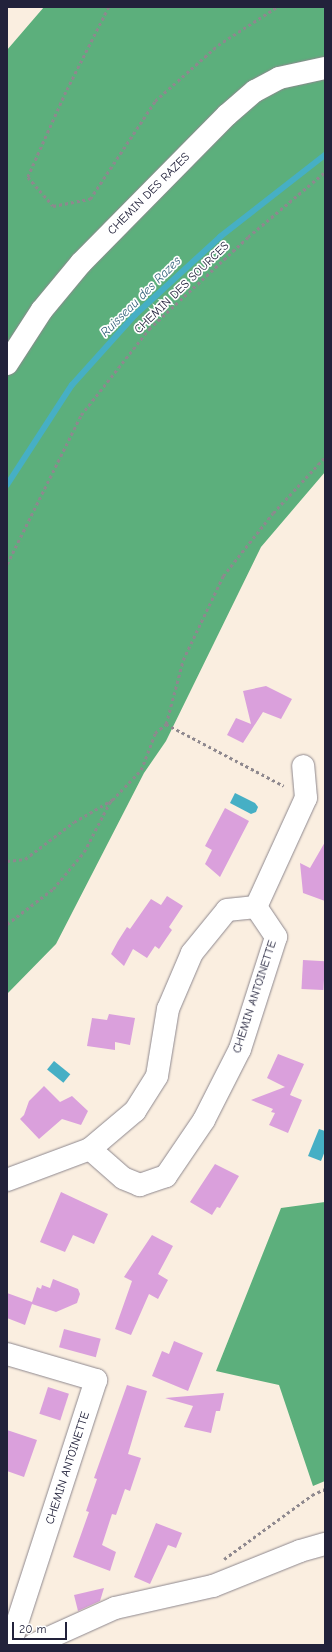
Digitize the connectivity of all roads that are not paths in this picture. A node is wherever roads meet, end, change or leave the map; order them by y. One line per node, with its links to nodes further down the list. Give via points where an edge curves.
1 (325, 68): 2 (street, CHEMIN DES RAZES, via 279,78 255,91 227,115 81,263 42,310)
2 (7, 364)
3 (303, 766): 4 (street, via 306,798)
4 (256, 908): 5 (street, via 227,910 192,953 168,1009 157,1076 135,1111); 5 (street, CHEMIN ANTOINETTE, via 276,937 240,1049 204,1120 166,1176 140,1184 123,1178)
5 (90, 1149): 6 (street)
6 (7, 1180)
7 (7, 1354): 9 (street, CHEMIN ANTOINETTE, via 96,1380 14,1632)
8 (325, 1544): 10 (street, via 300,1550 198,1590 115,1608)
9 (12, 1645)
10 (33, 1645)

